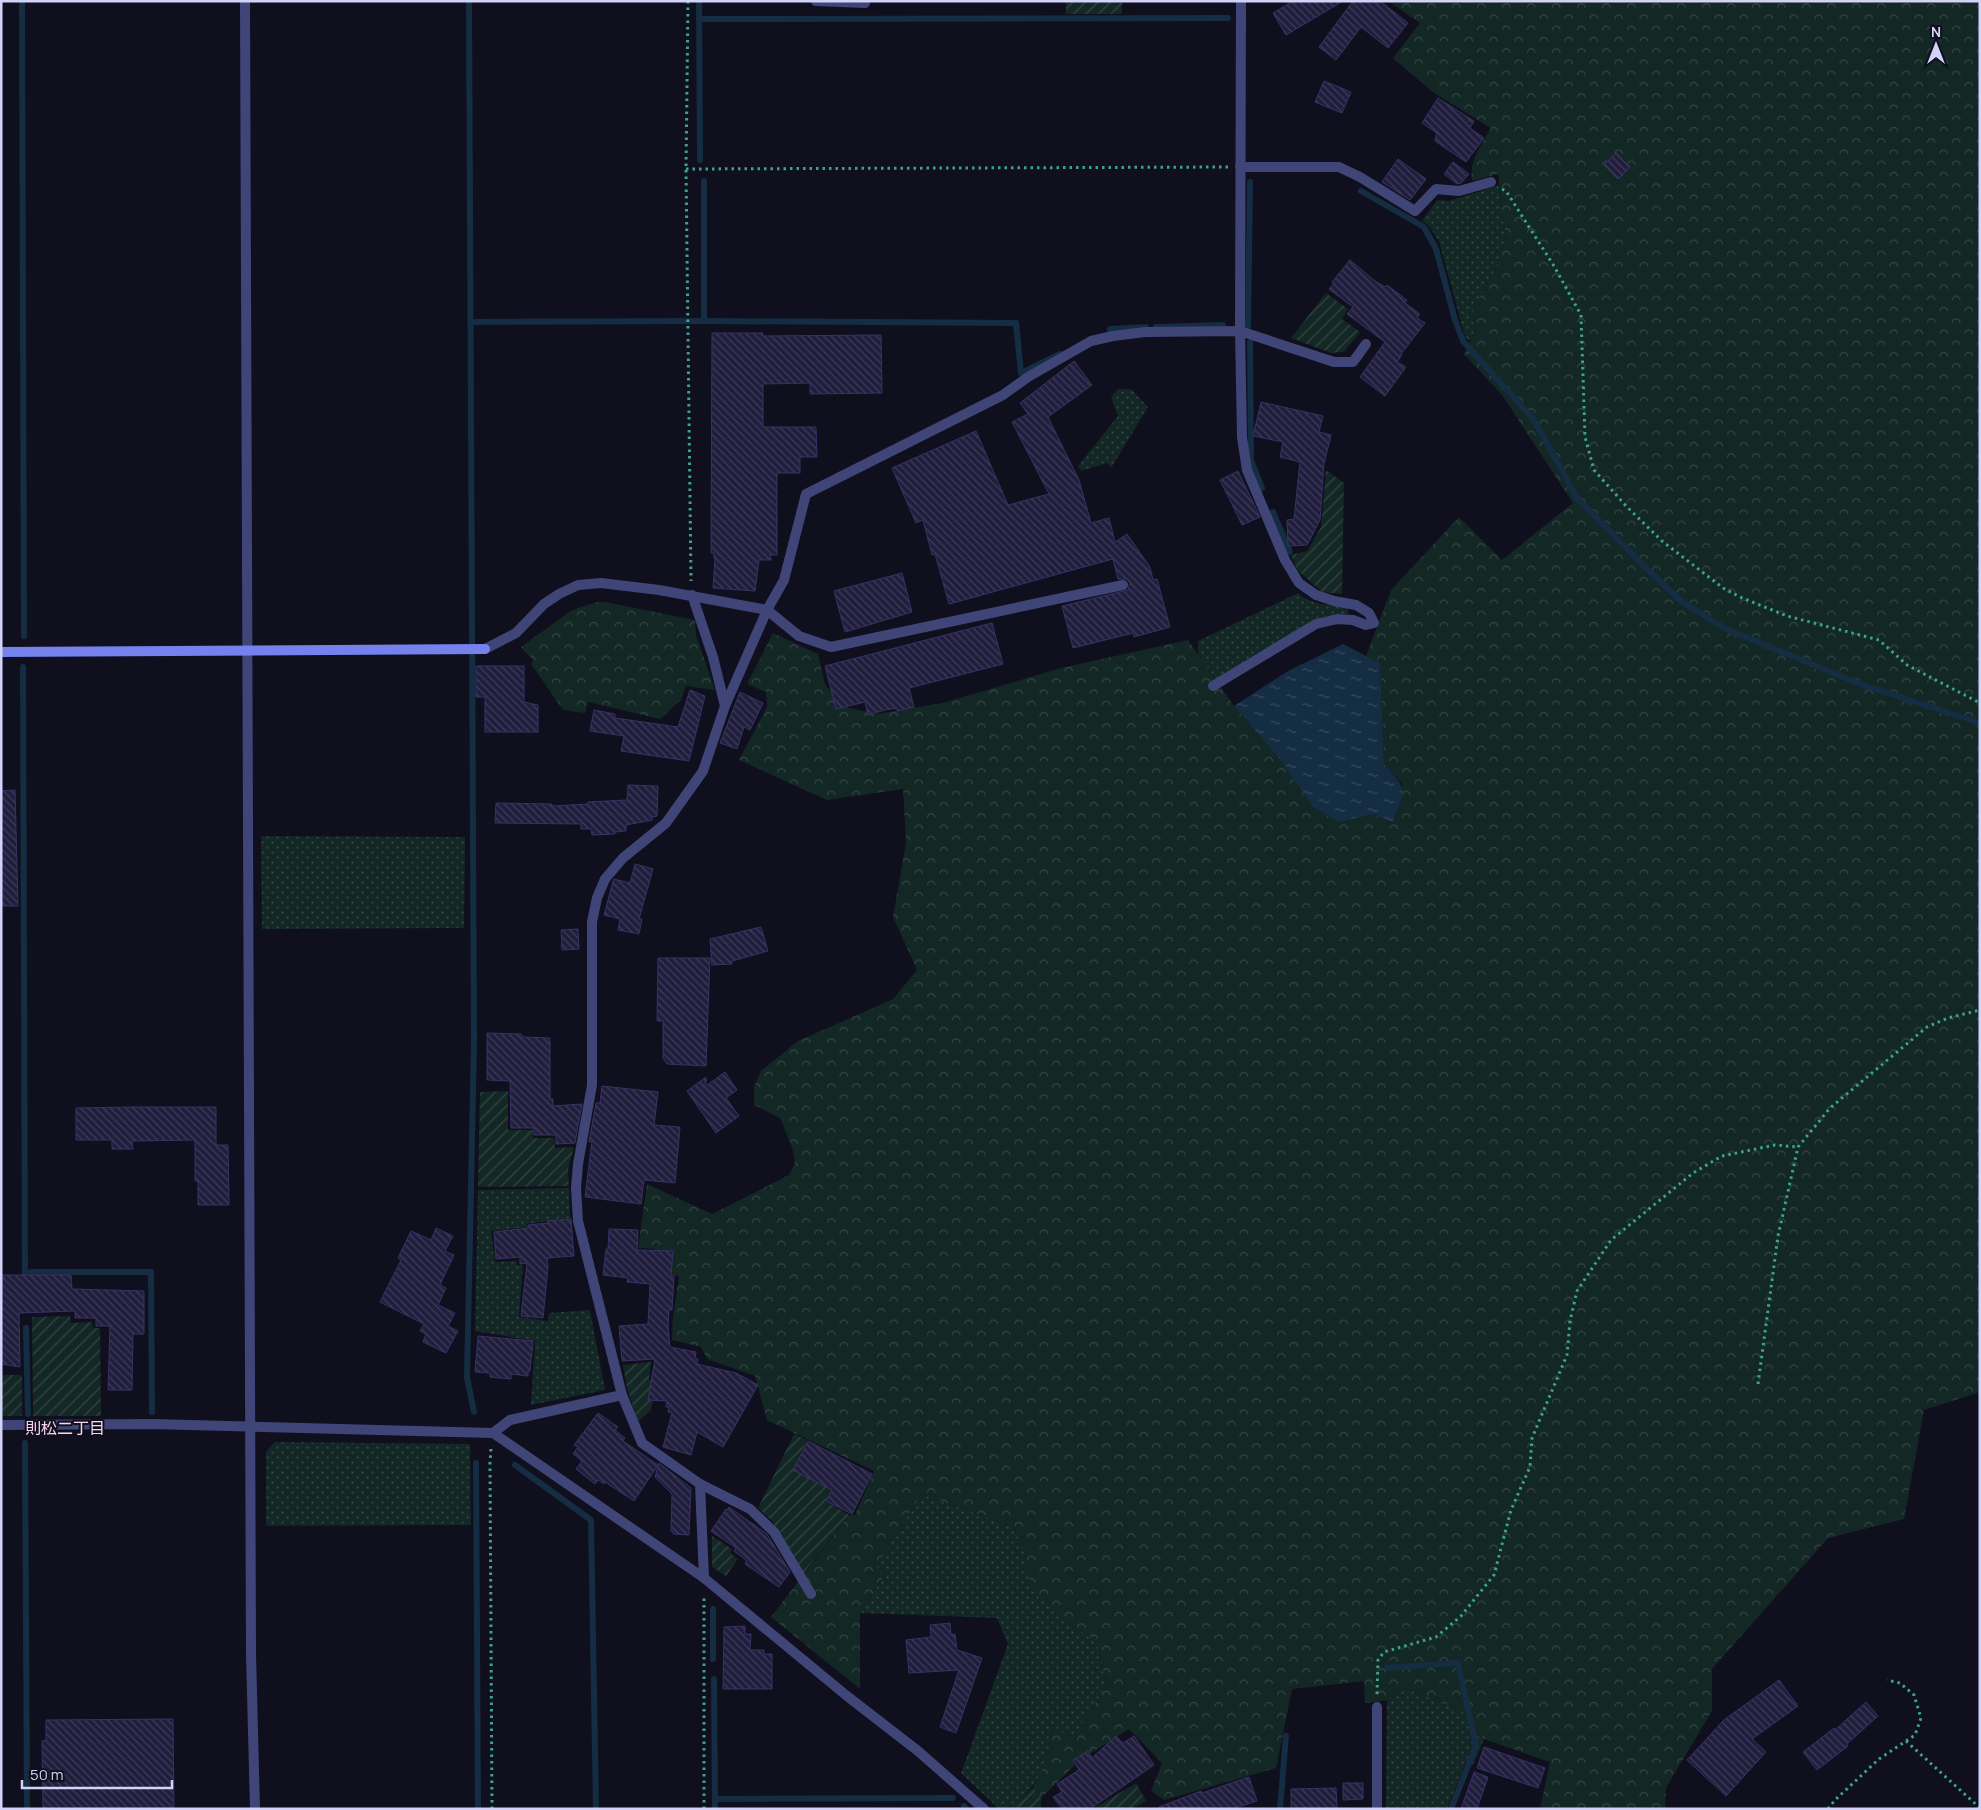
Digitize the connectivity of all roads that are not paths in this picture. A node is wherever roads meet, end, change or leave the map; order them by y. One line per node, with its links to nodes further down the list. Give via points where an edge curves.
1 (245, 1): 12 (street)
2 (816, 1): 3 (street)
3 (865, 1)
4 (1242, 1): 5 (street)
5 (1240, 167): 6 (street, via 1339,167 1415,211 1436,189 1459,191); 7 (street)
6 (1491, 182)
7 (1240, 332): 8 (street, via 1334,362 1353,362); 11 (street, via 1145,332 1091,342 1002,395 806,494 784,580); 14 (street, via 1242,437 1248,470 1285,560 1298,583 1316,595 1356,605 1369,613 1374,623 1366,625 1337,619 1316,624)
8 (1366, 344)
9 (1123, 585): 11 (street, via 831,647 799,636)
10 (692, 596): 11 (street); 12 (street, via 601,583 578,586 544,604 516,633 485,649); 15 (street)
11 (767, 610): 15 (street)
12 (248, 651): 13 (street); 18 (street)
13 (1, 652)
14 (1213, 686)
15 (725, 706): 16 (street, via 703,771 666,823 624,858 605,879 592,922 592,1086 578,1164 578,1221)
16 (622, 1395): 19 (street, via 510,1420); 20 (street, via 642,1443)
17 (1, 1425): 18 (street)
18 (252, 1426): 19 (street); 24 (street)
19 (493, 1433): 21 (street)
20 (700, 1484): 21 (street); 22 (street, via 750,1509 774,1532)
21 (704, 1578): 25 (street, via 918,1751)
22 (811, 1594)
23 (1377, 1707): 26 (street)
24 (255, 1809)
25 (984, 1809)
26 (1377, 1809)

